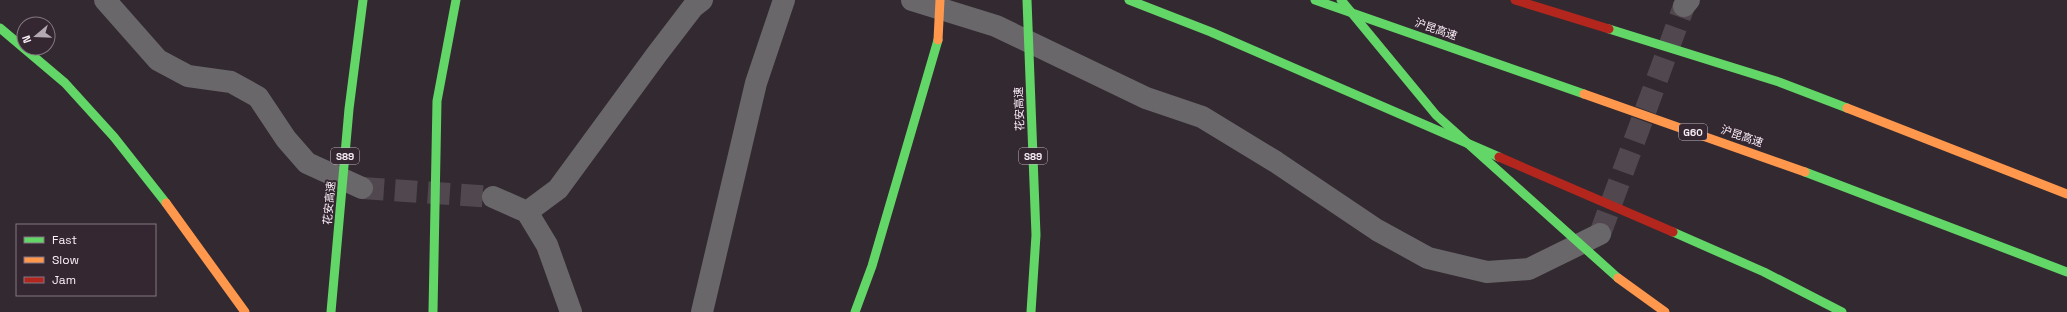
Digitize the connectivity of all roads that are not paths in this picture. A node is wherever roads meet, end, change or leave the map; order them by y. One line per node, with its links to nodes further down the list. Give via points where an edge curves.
1 (105, 0): 14 (street, via 158,60 188,76 231,82 258,97 286,139 308,163)
2 (363, 0): 21 (highway, 花安高速 / S89, bridge, via 349,109)
3 (456, 0): 22 (highway, via 437,100)
4 (702, 0): 17 (street, via 693,7 652,60 558,189)
5 (784, 0): 24 (street, via 756,83)
6 (912, 0): 18 (street, via 996,26 1146,98 1202,117 1276,162 1377,230 1428,258 1487,272 1529,270)
7 (940, 0): 25 (highway, bridge, via 938,40 872,266)
8 (1027, 0): 26 (highway, 花安高速 / S89, bridge, via 1036,235)
9 (1129, 0): 28 (highway, via 1218,35 1757,268)
10 (1315, 0): 19 (highway, 沪昆高速 / G60, via 1763,156)
11 (1341, 0): 27 (highway, bridge, via 1436,114 1628,287)
12 (1515, 0): 15 (highway, via 1779,82)
13 (0, 28): 20 (highway, via 64,82 123,149 184,225)
14 (362, 188)
15 (2067, 194)
16 (493, 197): 17 (street)
17 (527, 212): 23 (street, via 547,245)
18 (1600, 234)
19 (2067, 272)
20 (245, 312)
21 (332, 312)
22 (433, 312)
23 (571, 312)
24 (702, 312)
25 (855, 312)
26 (1031, 312)
27 (1665, 312)
28 (1842, 312)

